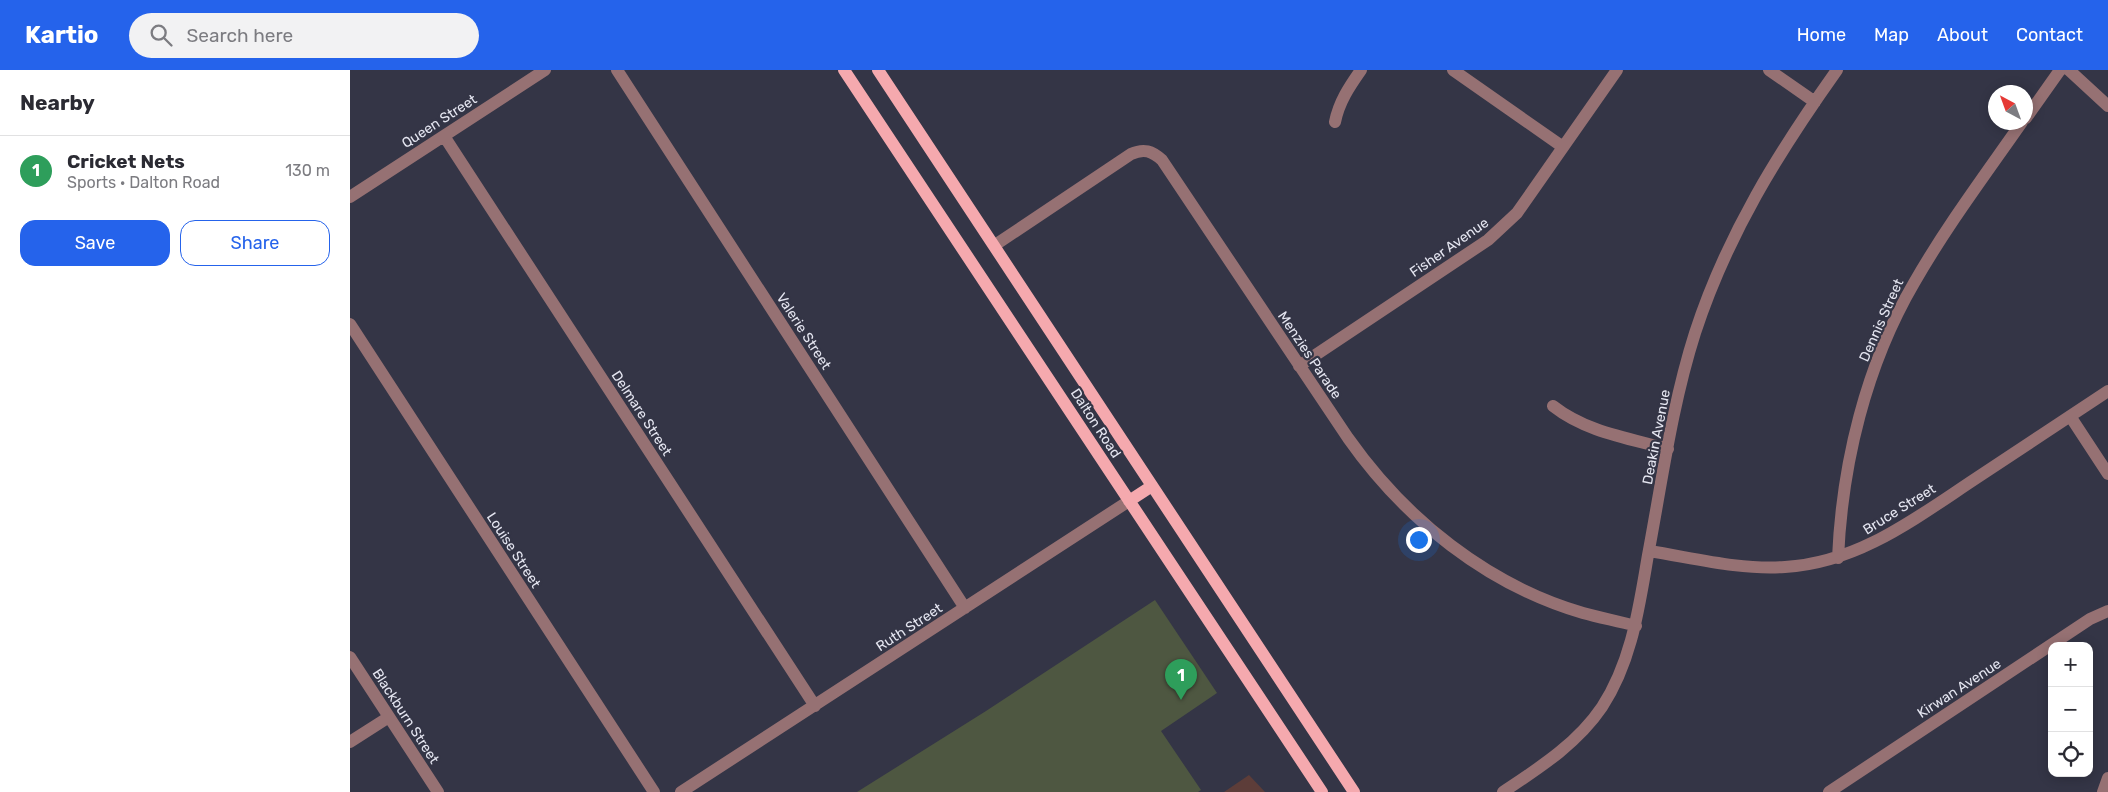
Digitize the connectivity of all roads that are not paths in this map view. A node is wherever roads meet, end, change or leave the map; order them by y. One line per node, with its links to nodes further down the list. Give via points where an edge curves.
1 (545, 70): 19 (street, Queen Street)
2 (617, 70): 34 (street, Valerie Street)
3 (844, 70): 31 (main road, Dalton Road)
4 (878, 70): 22 (main road, Dalton Road)
5 (1361, 70): 17 (street, via 1345,93)
6 (1453, 70): 20 (street)
7 (1617, 70): 20 (street, Fisher Avenue)
8 (1769, 70): 13 (street)
9 (1837, 70): 13 (street, Deakin Avenue)
10 (2060, 70): 15 (street)
11 (2069, 70): 12 (street)
12 (2096, 96): 14 (street); 16 (street)
13 (1815, 102): 28 (street, Deakin Avenue, via 1763,181 1722,263 1683,376)
14 (2108, 106)
15 (2033, 108)
16 (2108, 115)
17 (1335, 122)
18 (2016, 130): 33 (street, Dennis Street, via 1937,245 1895,319 1865,396 1855,436 1839,525)
19 (444, 136): 21 (street, Queen Street); 38 (street, Delmare Street)
20 (1563, 147): 24 (street, Fisher Avenue, via 1517,213 1488,240)
21 (350, 197)
22 (995, 245): 24 (street, Menzies Parade, via 1131,154 1138,151 1155,153); 30 (main road, Dalton Road)
23 (350, 324): 43 (street, Louise Street)
24 (1299, 366): 36 (street, Menzies Parade, via 1367,466 1406,508 1448,544 1517,586 1582,613)
25 (2108, 391): 27 (street, Bruce Street)
26 (1553, 406): 28 (street, via 1587,427)
27 (2070, 416): 29 (street); 33 (street, Bruce Street, via 1885,538)
28 (1668, 449): 32 (street, Deakin Avenue)
29 (2108, 474)
30 (1152, 486): 31 (main road, Ruth Street); 46 (main road, Dalton Road)
31 (1129, 501): 34 (street, Ruth Street); 45 (main road, Dalton Road)
32 (1649, 551): 33 (street, Bruce Street, via 1761,568); 36 (street, Deakin Avenue)
33 (1838, 558)
34 (966, 608): 38 (street, Ruth Street)
35 (2108, 612): 48 (street, Kirwan Avenue, via 2090,619)
36 (1636, 626): 47 (street, Deakin Avenue, via 1621,674 1585,729 1561,752)
37 (350, 657): 39 (street, Blackburn Street)
38 (815, 706): 44 (street, Ruth Street)
39 (389, 717): 40 (street); 42 (street, Blackburn Street)
40 (350, 742)
41 (2108, 778): 49 (street)
42 (438, 792)
43 (654, 792)
44 (681, 792)
45 (1322, 792)
46 (1354, 792)
47 (1503, 792)
48 (1829, 792)
49 (2103, 792)

